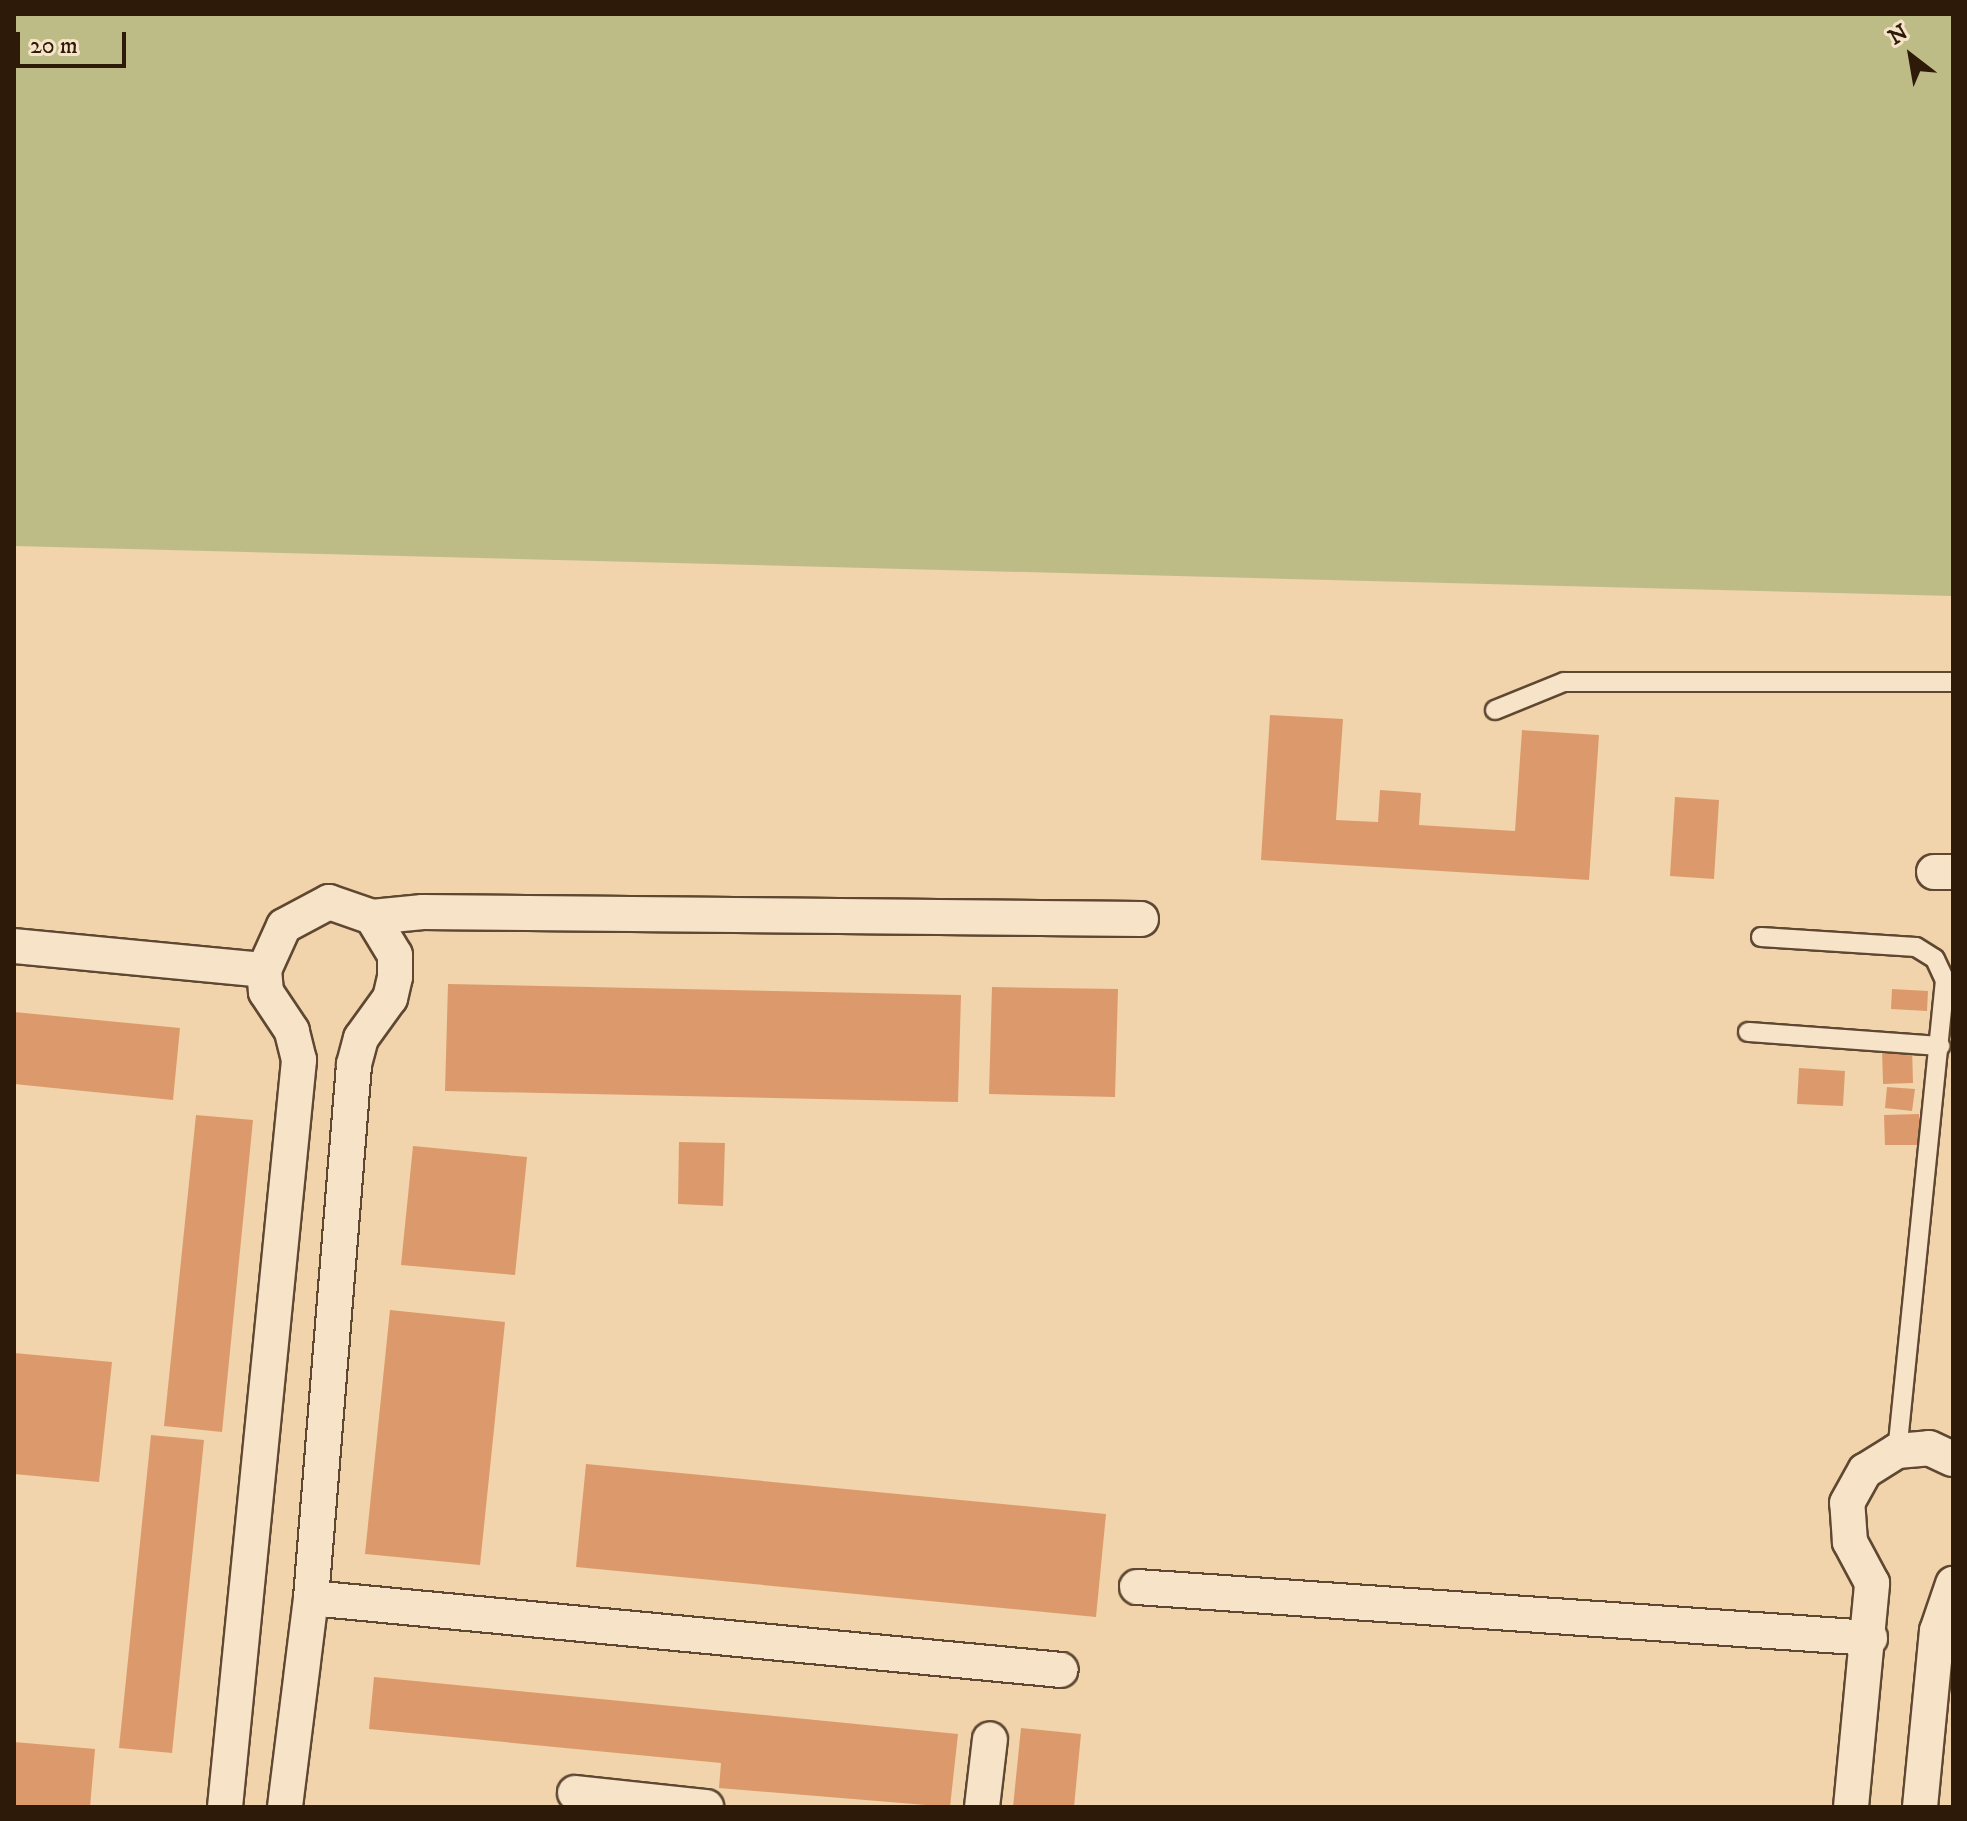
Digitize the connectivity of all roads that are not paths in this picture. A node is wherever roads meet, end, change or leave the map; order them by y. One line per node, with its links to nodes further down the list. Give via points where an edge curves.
1 (1953, 682): 2 (lane, via 1564,682)
2 (1495, 710)
3 (372, 917): 4 (street, via 423,912); 7 (street, via 329,902 304,911 284,926); 14 (street, via 395,955 395,977 390,998 361,1038 354,1065)
4 (1141, 919)
5 (1761, 937): 9 (lane, via 1916,947 1935,959 1945,980)
6 (14, 946): 7 (street)
7 (264, 970): 19 (street, via 266,992 292,1031 299,1060)
8 (1748, 1032): 9 (lane)
9 (1940, 1046): 10 (lane)
10 (1897, 1451): 11 (street, via 1929,1448); 15 (street, via 1865,1471 1847,1503 1850,1542 1872,1583)
11 (1953, 1459)
12 (1953, 1584): 24 (street, via 1937,1631)
13 (1137, 1587): 15 (street)
14 (311, 1598): 16 (street); 20 (street)
15 (1870, 1638): 23 (street)
16 (1061, 1670)
17 (990, 1739): 22 (street)
18 (575, 1793): 21 (street)
19 (225, 1807)
20 (285, 1807)
21 (706, 1807)
22 (982, 1807)
23 (1851, 1807)
24 (1920, 1807)

